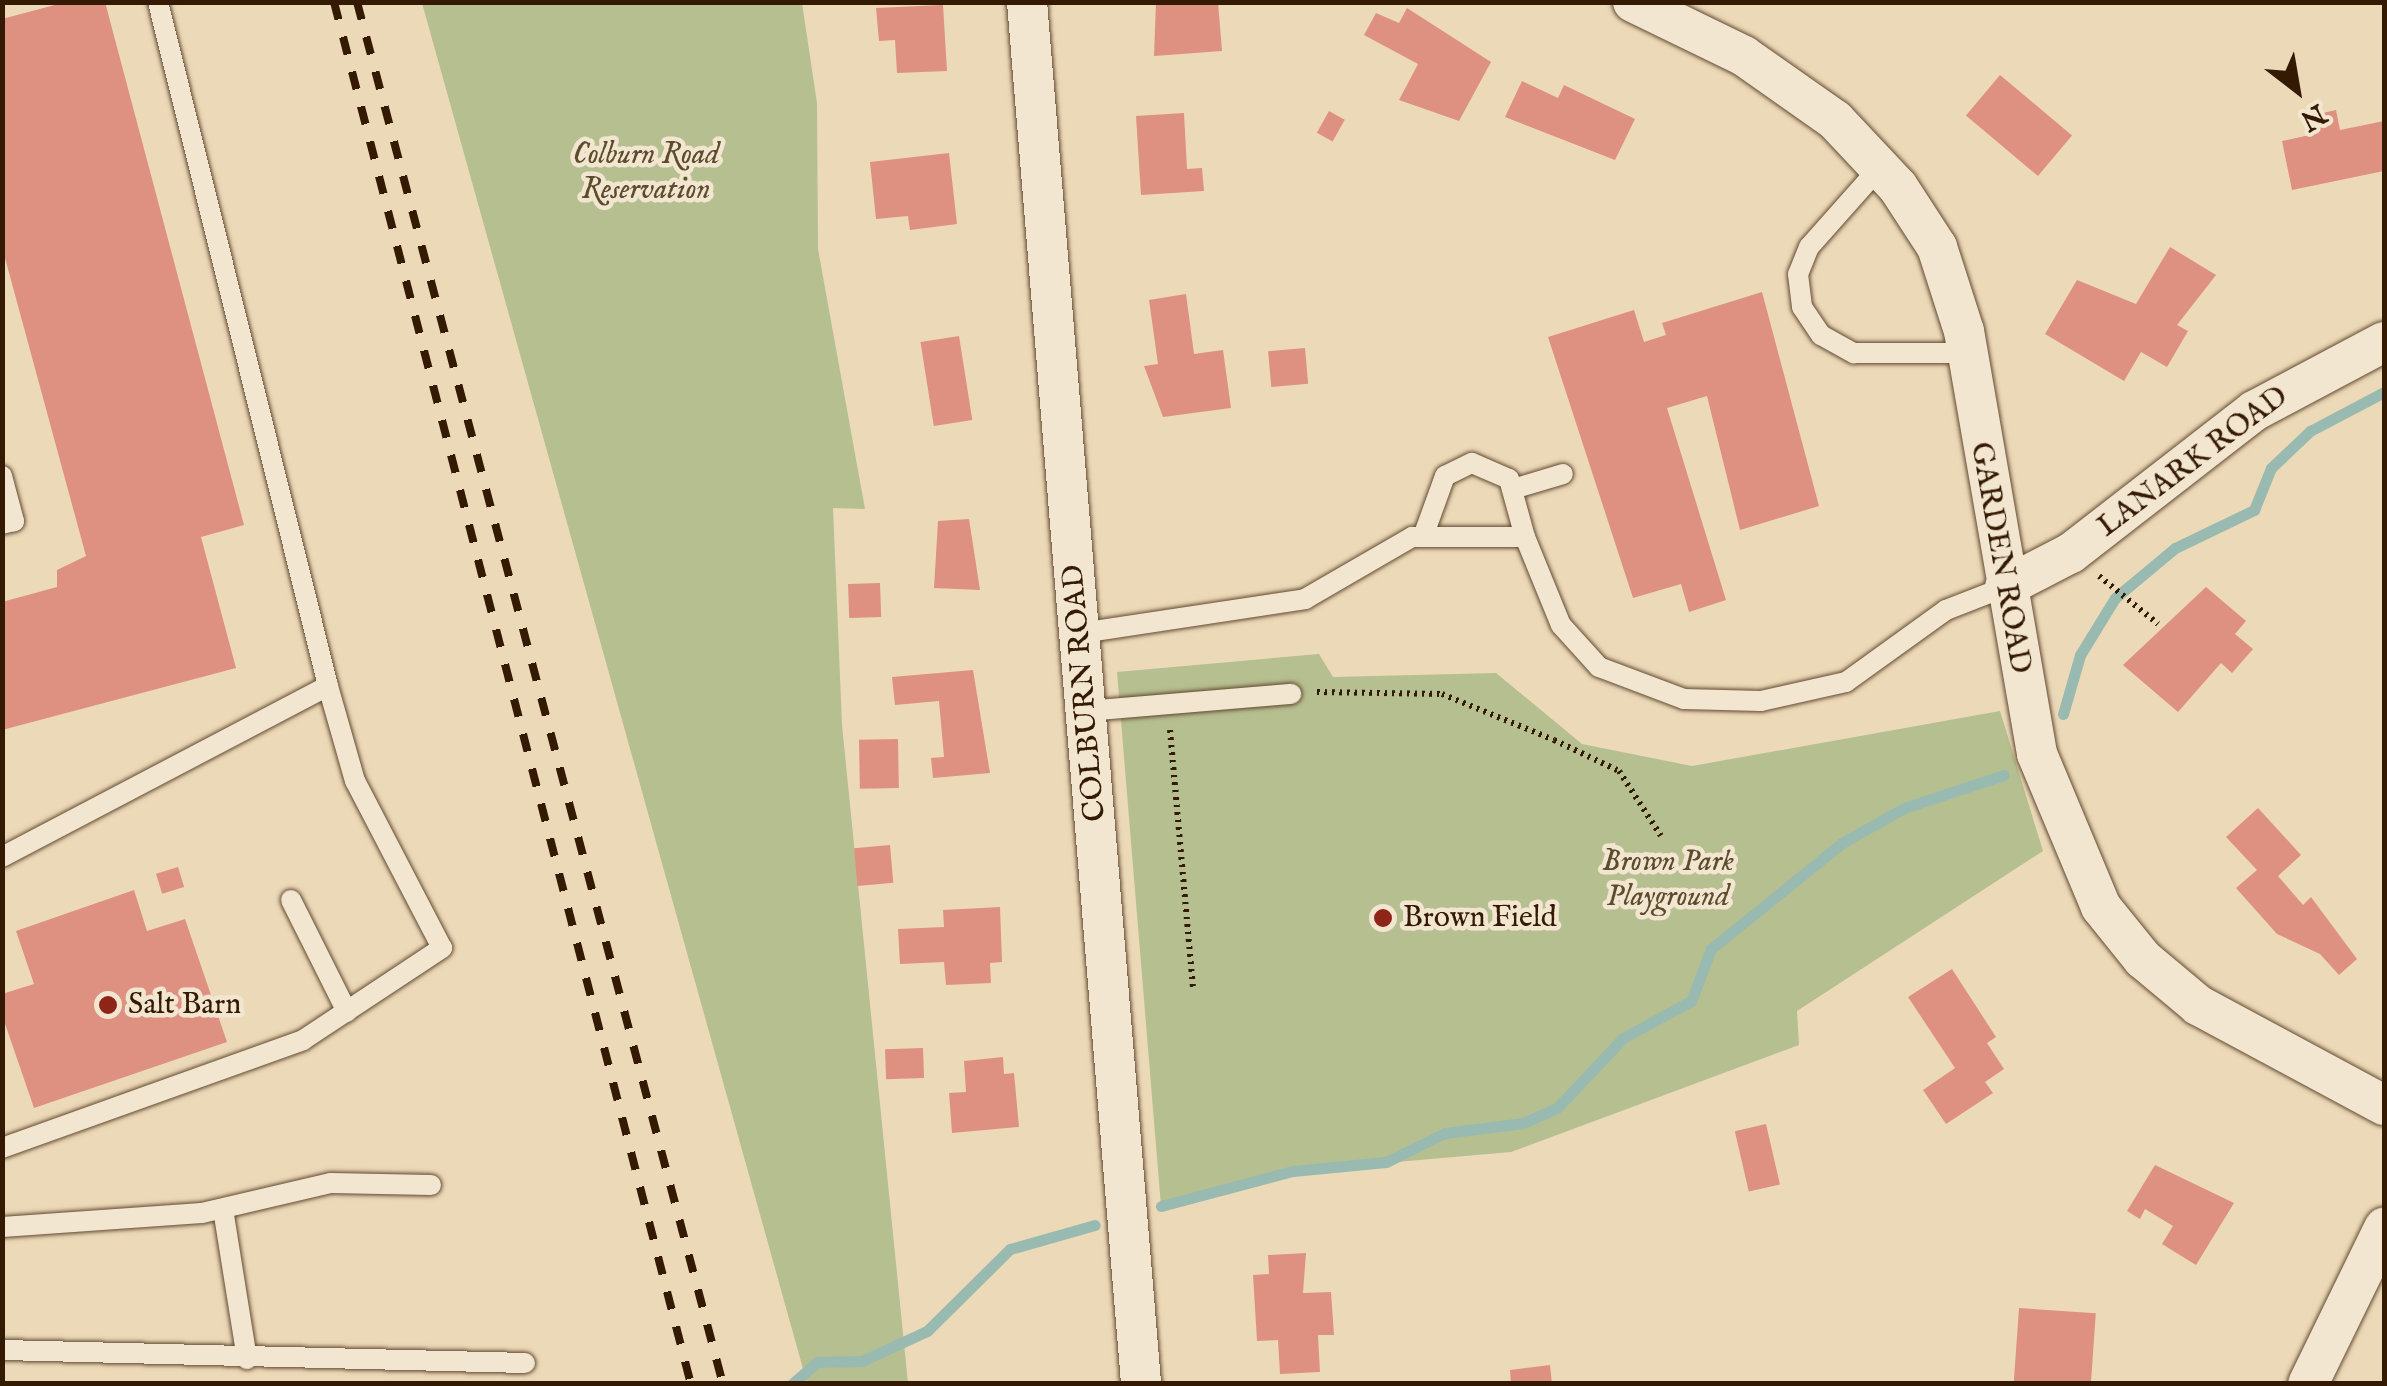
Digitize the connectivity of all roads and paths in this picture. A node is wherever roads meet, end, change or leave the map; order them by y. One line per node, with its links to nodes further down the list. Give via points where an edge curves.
1 (158, 2): 17 (lane)
2 (1027, 2): 16 (street, COLBURN ROAD)
3 (1633, 2): 4 (street, GARDEN ROAD, via 1770,73)
4 (1881, 166): 6 (street, GARDEN ROAD, via 1937,247); 6 (lane, via 1808,247 1798,274 1802,307 1821,335 1854,352)
5 (2384, 342): 14 (street, LANARK ROAD, via 2264,405 2070,553)
6 (1968, 353): 14 (street, GARDEN ROAD)
7 (1563, 474): 9 (lane)
8 (2, 476): 10 (lane, via 14,521)
9 (1513, 489): 11 (lane, via 1492,468 1452,469); 12 (lane)
10 (2, 524)
11 (1424, 534): 12 (lane); 16 (lane, via 1305,600)
12 (1526, 537): 14 (lane, via 1553,612 1587,657 1640,688 1706,702 1829,689 1882,662 1946,610)
13 (2109, 584): 15 (path)
14 (2005, 587): 26 (street, GARDEN ROAD, via 2045,780 2108,917 2156,972 2214,1015)
15 (2158, 624)
16 (1081, 633): 20 (street, COLBURN ROAD)
17 (328, 686): 22 (lane); 25 (lane, via 355,781 442,948)
18 (1291, 694): 19 (lane); 21 (path, via 1442,694 1619,770)
19 (1168, 704): 20 (lane); 24 (path)
20 (1087, 710): 35 (street, COLBURN ROAD)
21 (1661, 836)
22 (2, 857)
23 (291, 900): 25 (lane)
24 (1193, 989)
25 (347, 1012): 27 (lane, via 285,1047)
26 (2384, 1105)
27 (2, 1148)
28 (431, 1185): 29 (lane, via 331,1183)
29 (223, 1209): 30 (lane); 33 (lane)
30 (2, 1227)
31 (2384, 1228): 36 (street)
32 (2, 1350): 33 (lane, via 89,1345)
33 (247, 1359): 34 (lane)
34 (525, 1362)
35 (1142, 1384)
36 (2308, 1384)

